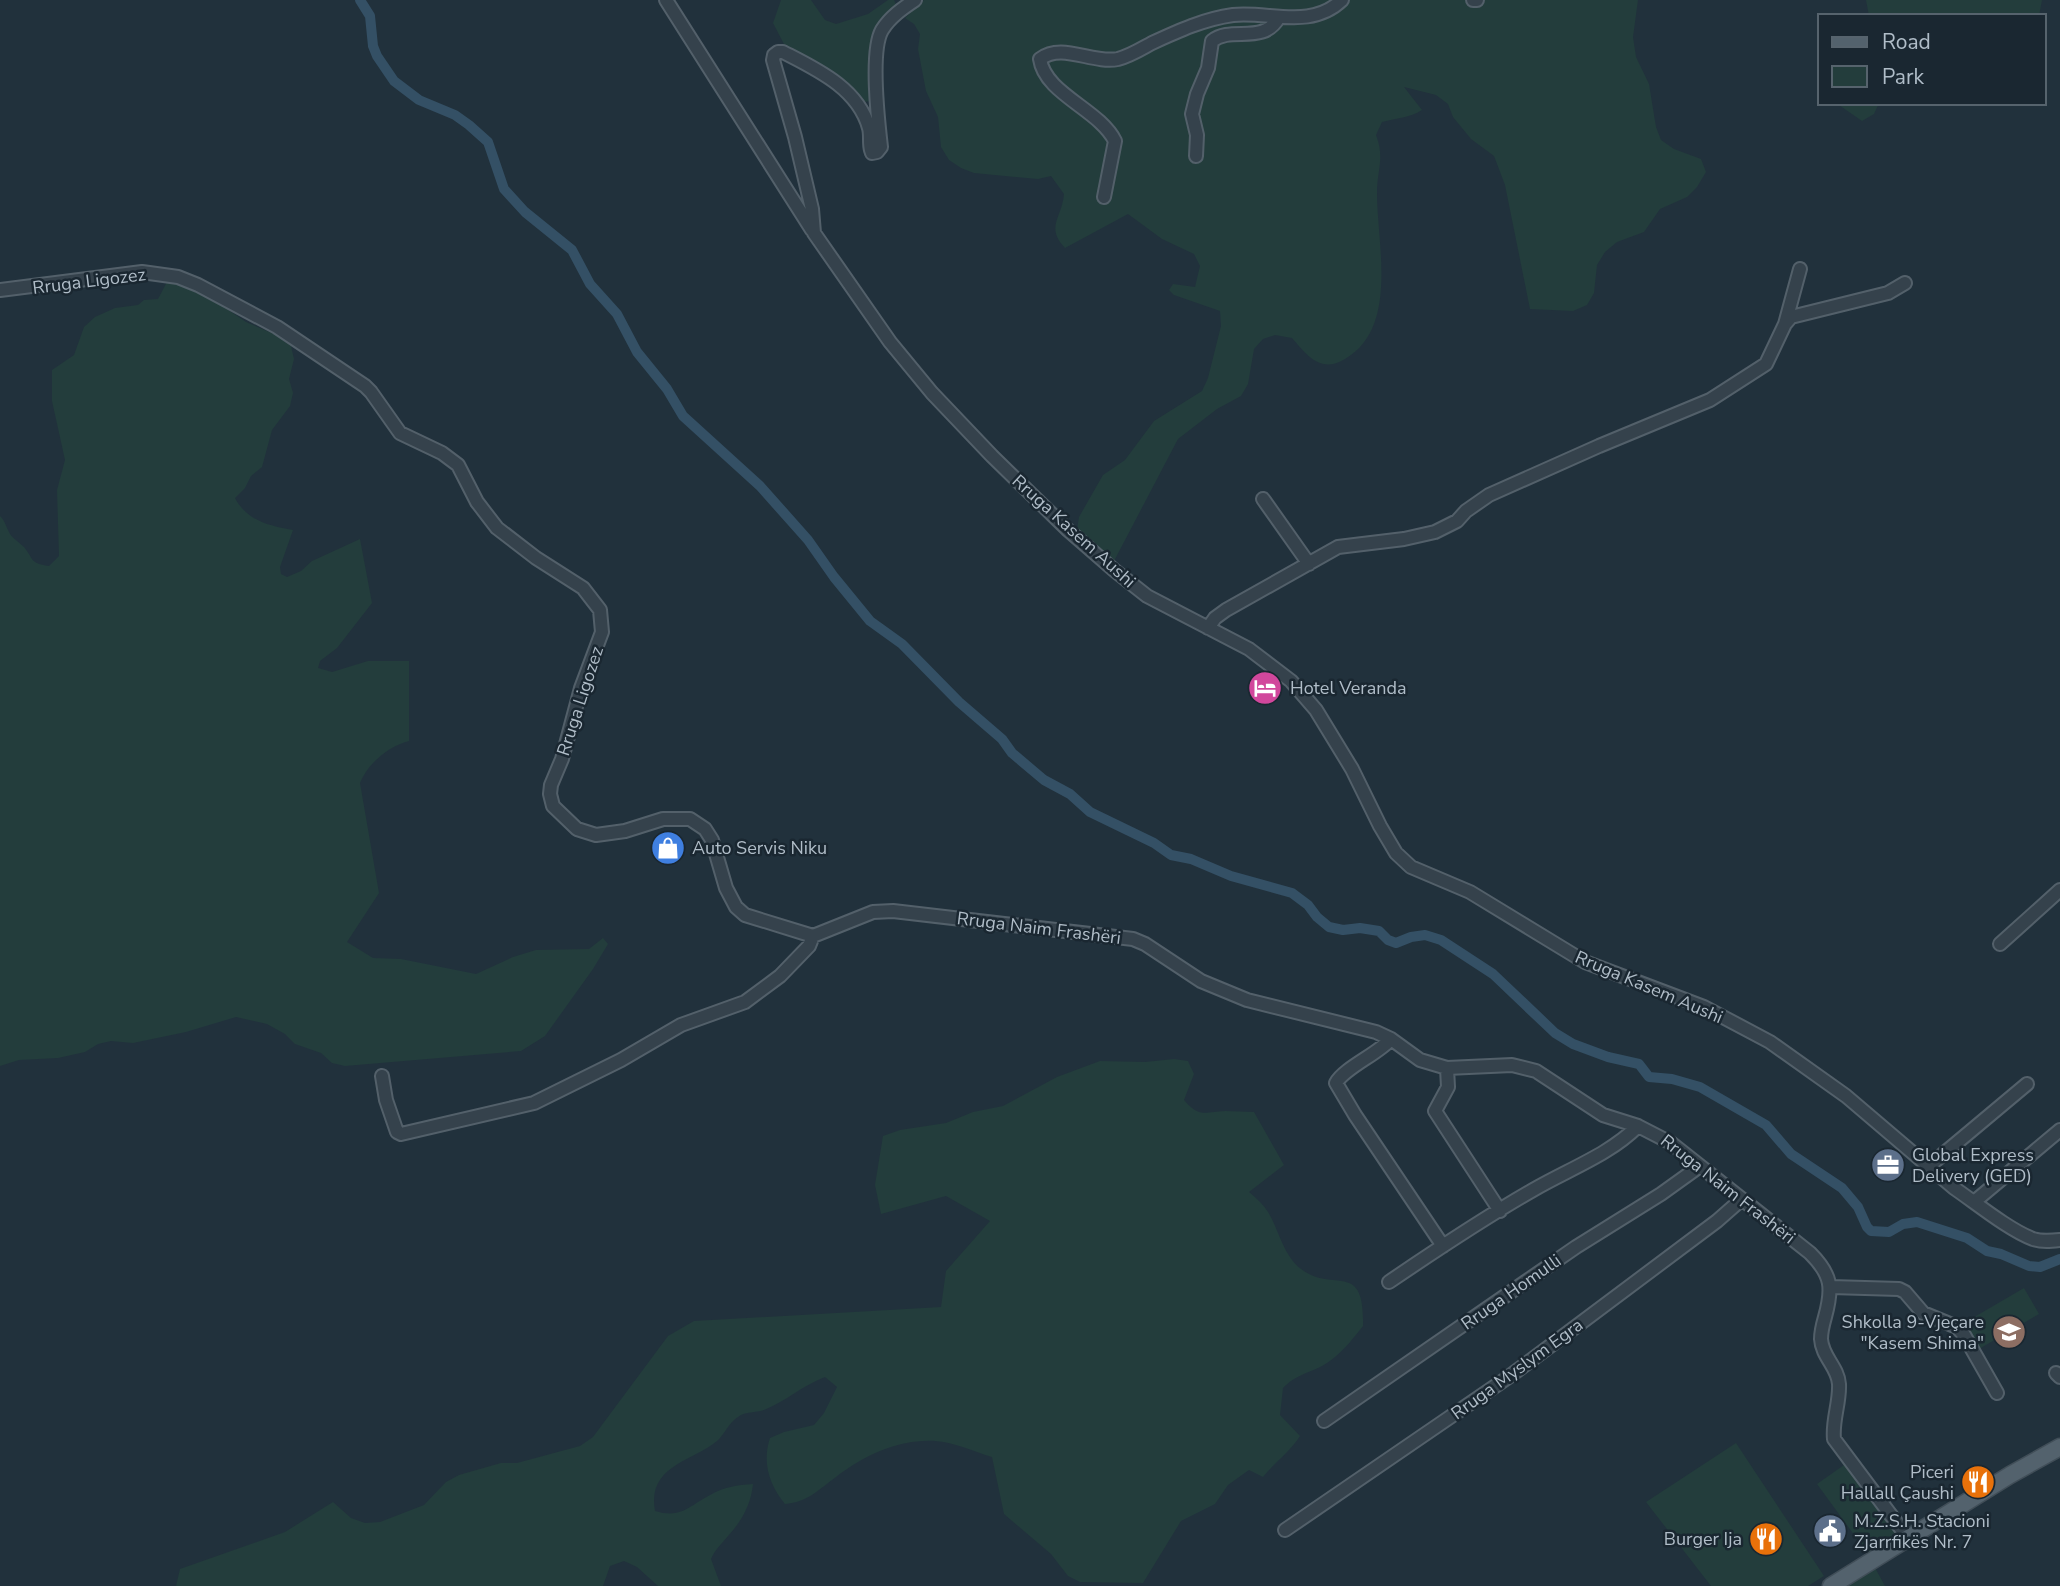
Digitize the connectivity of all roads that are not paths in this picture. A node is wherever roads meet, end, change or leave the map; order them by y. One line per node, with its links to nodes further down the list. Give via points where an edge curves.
1 (666, 0): 7 (street)
2 (915, 0): 7 (street, Rruga Kasem Aushi, via 881,31 876,85 881,147 877,152 872,153 869,128 859,106 841,87 783,52 774,55)
3 (1342, 0): 4 (street, via 1306,17)
4 (1279, 17): 5 (street, via 1266,31 1224,35 1212,41 1192,114); 6 (street, via 1237,15 1188,26 1117,59 1053,52 1040,59 1043,73 1097,119 1115,141)
5 (1196, 156)
6 (1104, 197)
7 (814, 233): 14 (street, Rruga Kasem Aushi, via 899,352 992,456 1114,570 1147,596)
8 (1800, 269): 11 (street)
9 (1905, 283): 11 (street, via 1888,293 1791,317)
10 (0, 290): 16 (street, Rruga Ligozez, via 142,272 178,278 277,327 365,387 400,433 458,465 496,528 583,588 600,610 602,632 551,785 554,806 577,829 596,835 674,818 698,823 712,840 736,907 746,915)
11 (1785, 324): 13 (street, via 1766,364 1710,400 1489,495 1435,532 1338,547)
12 (1263, 499): 13 (street)
13 (1309, 564): 14 (street, via 1226,610)
14 (1208, 628): 25 (street, Rruga Kasem Aushi, via 1258,655 1298,689 1352,769 1396,853 1411,867 1470,892 1585,962 1704,1007 1769,1042 1830,1083)
15 (2060, 890): 17 (street)
16 (813, 936): 18 (street, Rruga Naim Frashëri, via 882,910 1133,939 1200,981 1247,1000 1353,1025); 20 (street, via 780,976 745,1002 681,1025 534,1103 401,1135 386,1100)
17 (2000, 944)
18 (1391, 1039): 19 (street, Rruga Naim Frashëri, via 1420,1060); 30 (street, via 1336,1083)
19 (1447, 1068): 22 (street, Rruga Naim Frashëri, via 1526,1067 1603,1115); 28 (street, via 1448,1087 1435,1111)
20 (382, 1076)
21 (2027, 1084): 25 (street)
22 (1639, 1126): 24 (street, Rruga Naim Frashëri); 28 (street, via 1614,1146)
23 (2060, 1130): 27 (street)
24 (1700, 1166): 26 (street, Rruga Naim Frashëri); 34 (street, Rruga Homulli)
25 (1929, 1166): 27 (street, Rruga Kasem Aushi)
26 (1742, 1199): 32 (street, Rruga Naim Frashëri, via 1819,1262); 36 (street, Rruga Myslym Egra, via 1510,1376)
27 (1974, 1202): 29 (street, Rruga Kasem Aushi, via 2033,1239)
28 (1500, 1211): 30 (street)
29 (2060, 1240)
30 (1443, 1246): 31 (street)
31 (1389, 1282)
32 (1831, 1287): 33 (street, via 1890,1287 1905,1292 1923,1313 1957,1327); 37 (street, via 1821,1336 1839,1385 1834,1438)
33 (1997, 1393)
34 (1324, 1421)
35 (2060, 1447): 37 (main road)
36 (1285, 1530)
37 (1908, 1538): 38 (main road)
38 (1831, 1586)

